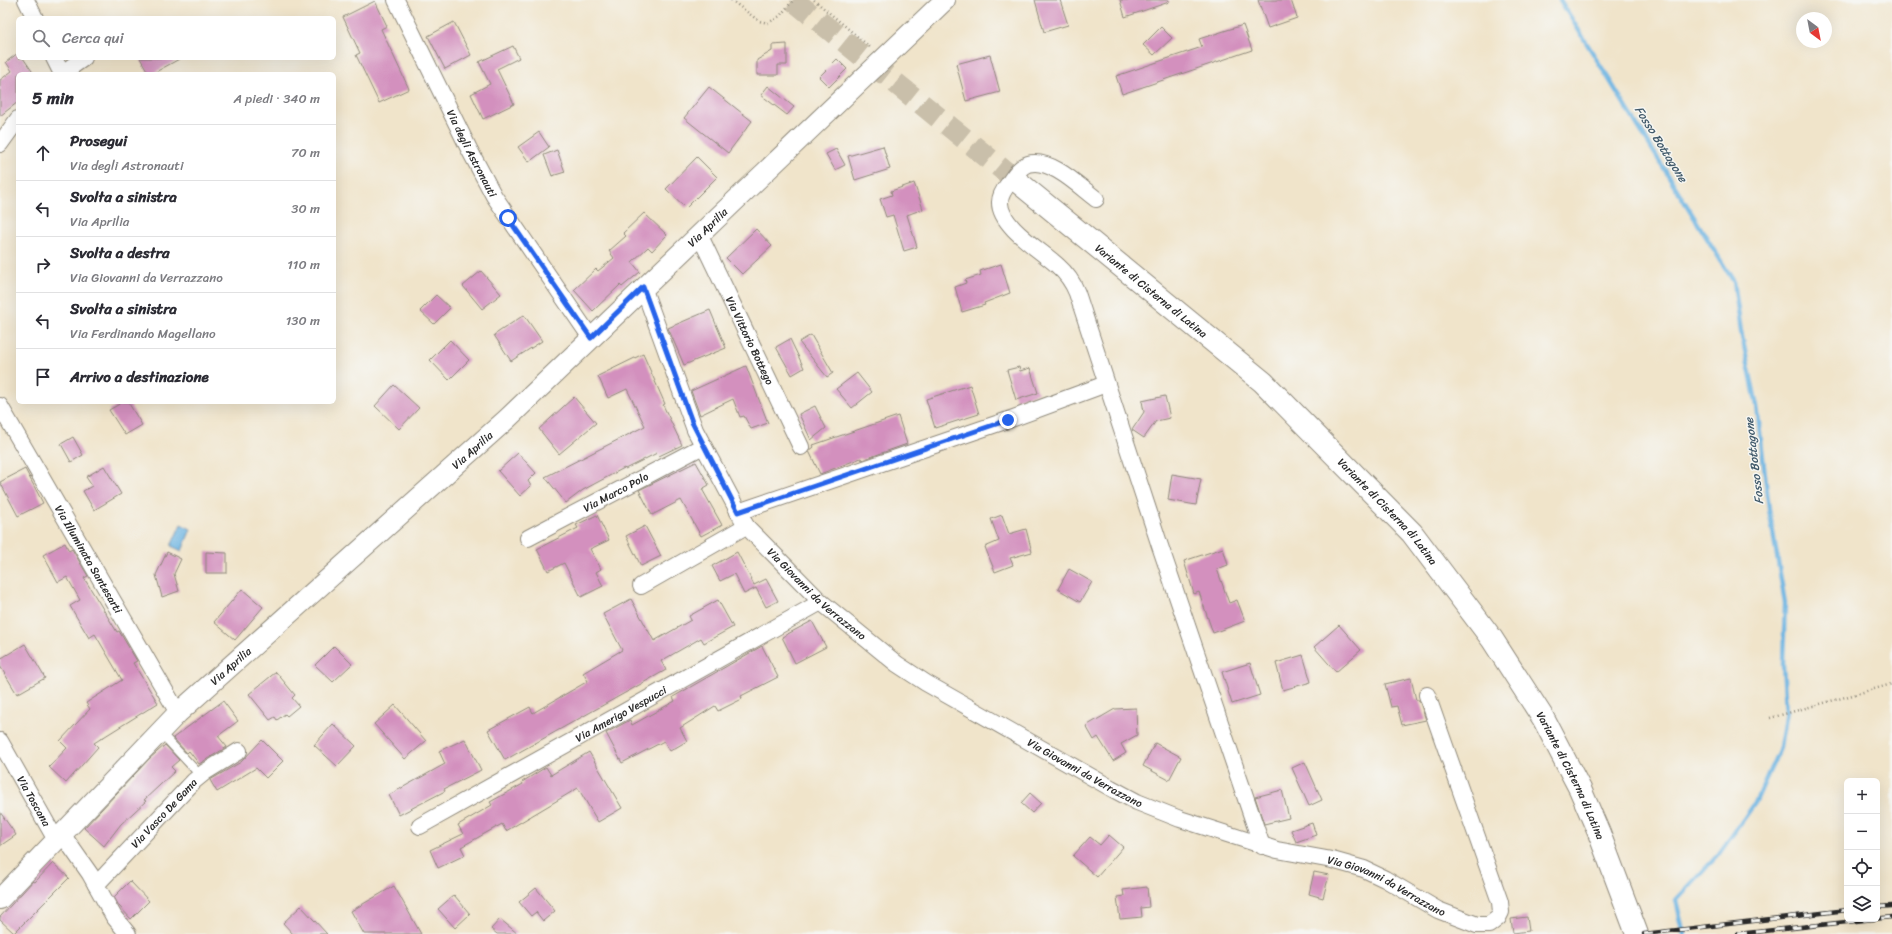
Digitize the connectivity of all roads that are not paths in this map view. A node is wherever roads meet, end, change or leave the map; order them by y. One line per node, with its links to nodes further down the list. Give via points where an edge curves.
1 (26, 0): 4 (street)
2 (396, 0): 15 (street, Via degli Astronauti, via 494,196)
3 (945, 0): 13 (street, Via Aprilia)
4 (34, 16)
5 (55, 60): 7 (street)
6 (81, 60): 8 (street)
7 (61, 72)
8 (65, 72)
9 (16, 122): 10 (street)
10 (0, 144)
11 (1018, 182): 37 (main road, Variante di Cisterna di Latina, via 1263,382 1412,533 1492,639 1543,718 1594,822)
12 (1096, 200): 16 (street, via 1056,170 1035,163 1019,169 1004,191 1000,204 1012,227 1058,266 1072,284 1079,298)
13 (699, 234): 14 (street, Via Aprilia); 19 (street, Via Vittorio Bottego)
14 (643, 287): 15 (street, Via Aprilia); 18 (street, Via Giovanni da Verrazzano, via 689,415)
15 (591, 338): 26 (street, Via Aprilia, via 506,419)
16 (1106, 384): 20 (street); 33 (street)
17 (0, 406): 26 (street, Via Illuminata Santesarti)
18 (703, 446): 20 (street, Via Giovanni da Verrazzano); 22 (street, Via Marco Polo)
19 (801, 448)
20 (738, 512): 21 (street, Via Giovanni da Verrazzano)
21 (746, 526): 23 (street); 24 (street, Via Giovanni da Verrazzano)
22 (528, 538)
23 (641, 586)
24 (821, 602): 31 (street, Via Amerigo Vespucci); 33 (street, Via Giovanni da Verrazzano, via 913,675 1111,788 1137,802 1185,821)
25 (1427, 695): 33 (street, Via Giovanni da Verrazzano, via 1500,902 1501,912 1496,920 1486,926 1477,925 1438,910 1364,869)
26 (178, 713): 27 (street, Via Aprilia)
27 (160, 732): 30 (lane); 32 (street, Via Aprilia)
28 (0, 741): 32 (street, Via Toscana)
29 (240, 751): 30 (street, Via Vasco De Gama)
30 (200, 775): 34 (street, Via Vasco De Gama)
31 (420, 826)
32 (59, 837): 34 (street, Via Toscana); 35 (street, Via Aprilia)
33 (1262, 846)
34 (96, 885): 36 (street, Via Toscana, via 114,917)
35 (0, 899)
36 (128, 934)
37 (1637, 934)

